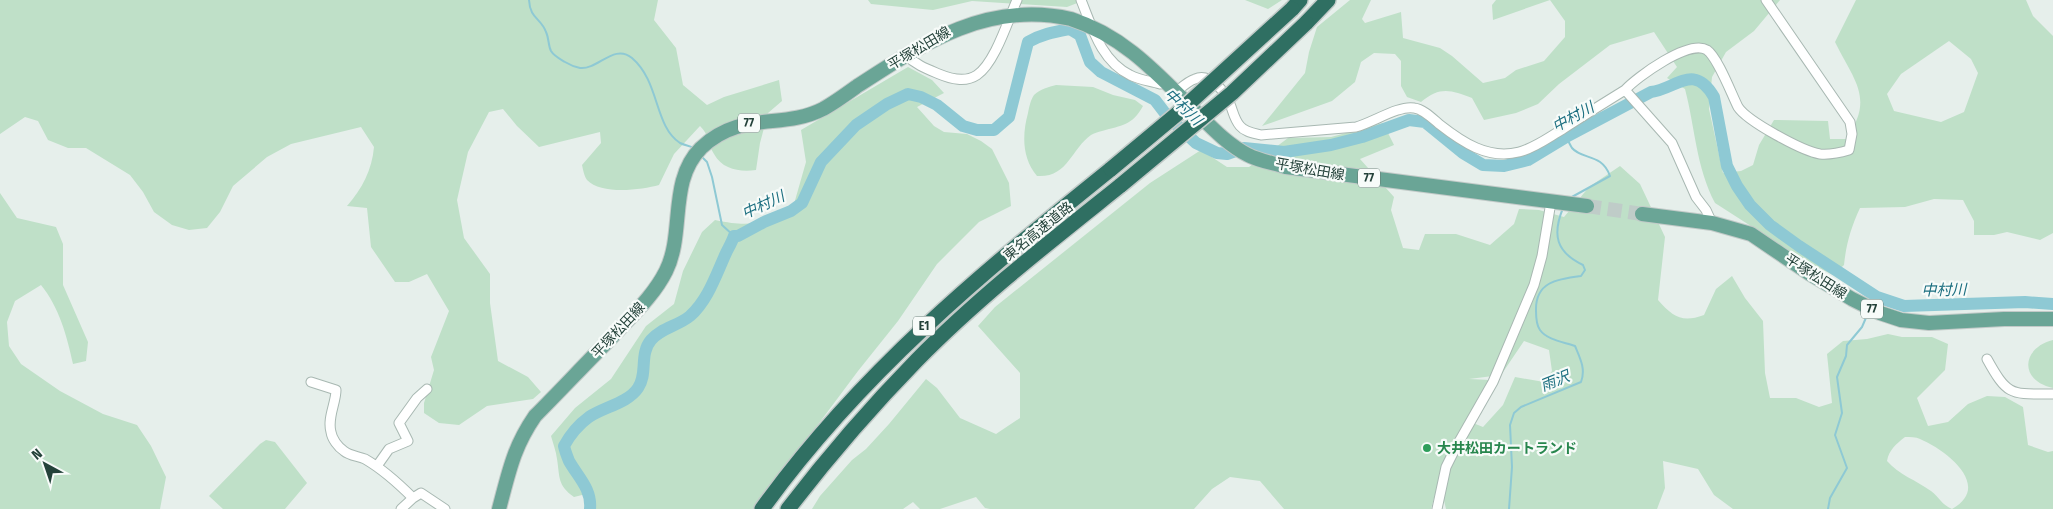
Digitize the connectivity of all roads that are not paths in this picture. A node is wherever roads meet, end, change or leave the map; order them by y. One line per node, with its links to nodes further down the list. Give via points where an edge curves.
1 (1081, 0): 6 (street)
2 (1328, 0): 26 (highway, 東名高速道路 / E1, bridge, via 1232,93 1018,268 923,354 856,426)
3 (1766, 0): 10 (street, via 1850,122 1849,150 1834,155 1818,154 1752,121 1740,109 1706,50 1686,50 1660,63 1632,82)
4 (1297, 3): 25 (highway, 東名高速道路 / E1, bridge, via 1190,103 974,281 888,360 833,420)
5 (1014, 6): 6 (main road, 平塚松田線 / 77); 7 (main road, 平塚松田線 / 77, via 968,21 935,36); 7 (street, via 990,60 977,75 964,80 951,79 915,64)
6 (1092, 26): 8 (main road, 平塚松田線 / 77, via 1123,44); 8 (street, via 1102,49 1114,64 1130,75 1160,84)
7 (906, 55): 24 (main road, 平塚松田線 / 77, via 821,110 724,131 702,148 682,183 666,270 644,302 521,436)
8 (1164, 80): 9 (main road, 平塚松田線 / 77)
9 (1176, 92): 10 (street, via 1196,78 1205,78 1221,88 1241,127 1249,133 1261,135 1356,128 1397,110 1413,108 1429,115 1459,140 1493,153 1518,152 1540,143); 11 (main road, 平塚松田線 / 77, via 1222,137 1248,155 1286,167)
10 (1627, 93): 14 (street, via 1672,143 1696,197)
11 (1550, 202): 12 (main road, 平塚松田線 / 77); 27 (street, via 1534,285 1493,382 1446,467)
12 (1587, 206)
13 (1642, 214): 14 (main road, 平塚松田線 / 77)
14 (1712, 223): 15 (main road, 平塚松田線 / 77, via 1752,234 1852,299 1901,320 1928,323)
15 (2053, 319)
16 (1987, 359): 19 (street, via 1998,380 2010,391)
17 (311, 382): 20 (street, via 336,390 330,423 339,446)
18 (427, 389): 20 (street, via 399,423 408,441 389,449)
19 (2053, 394)
20 (377, 466): 21 (street)
21 (413, 498): 22 (street); 23 (street, via 421,494)
22 (401, 509)
23 (444, 509)
24 (499, 509)
25 (762, 509)
26 (788, 509)
27 (1436, 509)

